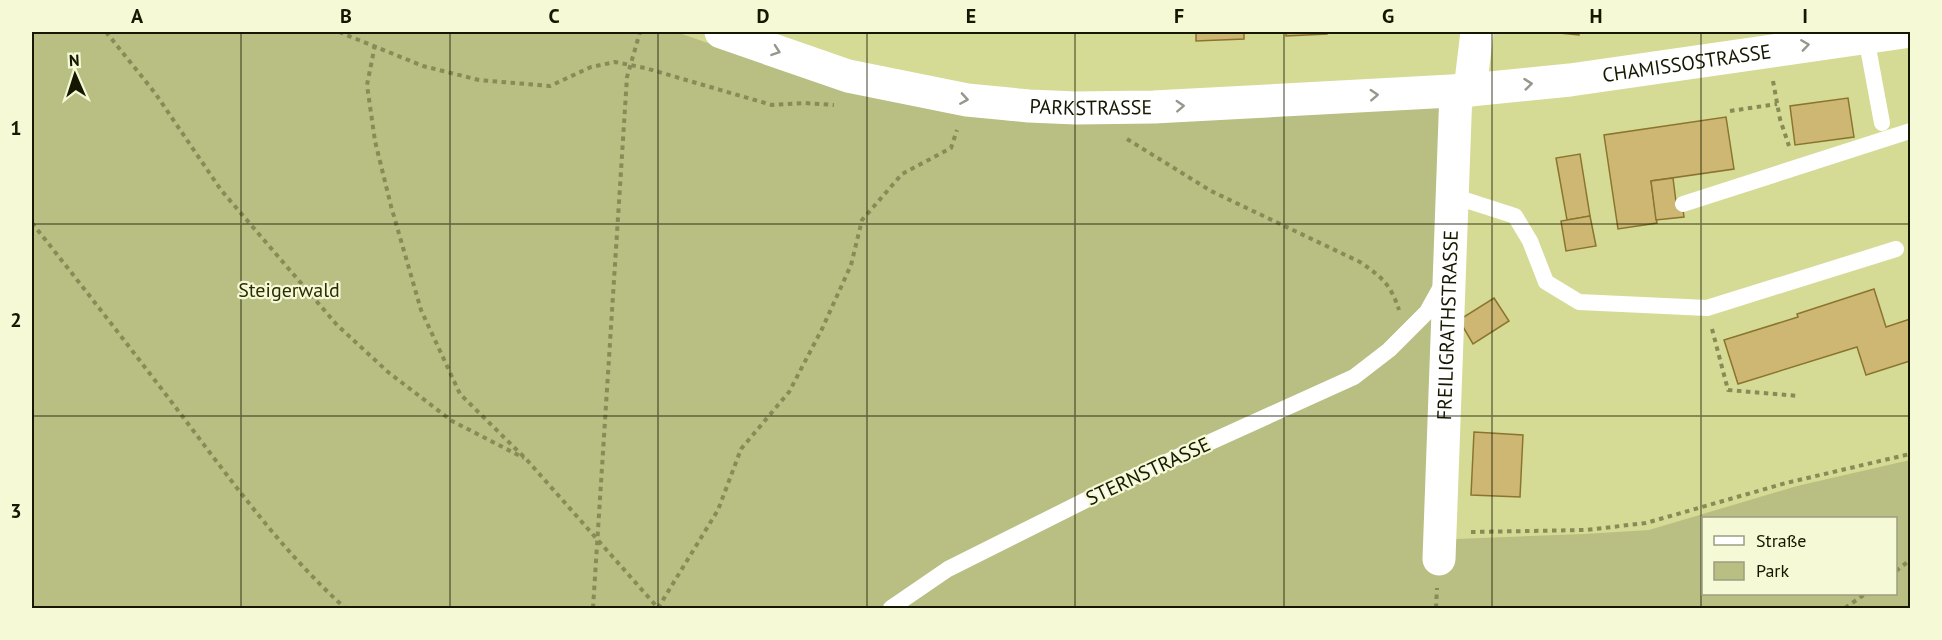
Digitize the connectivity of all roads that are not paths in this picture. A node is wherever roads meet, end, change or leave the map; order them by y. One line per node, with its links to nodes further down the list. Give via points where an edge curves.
1 (721, 32): 5 (street, PARKSTRASSE, one-way to 5, via 848,76 967,100 1029,106 1154,107)
2 (1476, 32): 5 (street, FREILIGRATHSTRASSE)
3 (1904, 32): 4 (street, CHAMISSOSTRASSE)
4 (1866, 37): 5 (street, CHAMISSOSTRASSE, one-way to 4, via 1570,80); 6 (lane)
5 (1463, 90): 8 (street, FREILIGRATHSTRASSE)
6 (1882, 123)
7 (1911, 131): 9 (lane)
8 (1453, 196): 10 (lane, via 1515,216 1546,282 1579,302 1707,308); 11 (street, FREILIGRATHSTRASSE)
9 (1683, 204)
10 (1896, 249)
11 (1450, 266): 12 (street, FREILIGRATHSTRASSE); 13 (lane, STERNSTRASSE, via 1427,312 1389,350 1354,377 1120,483 980,552)
12 (1439, 559)
13 (891, 609)

